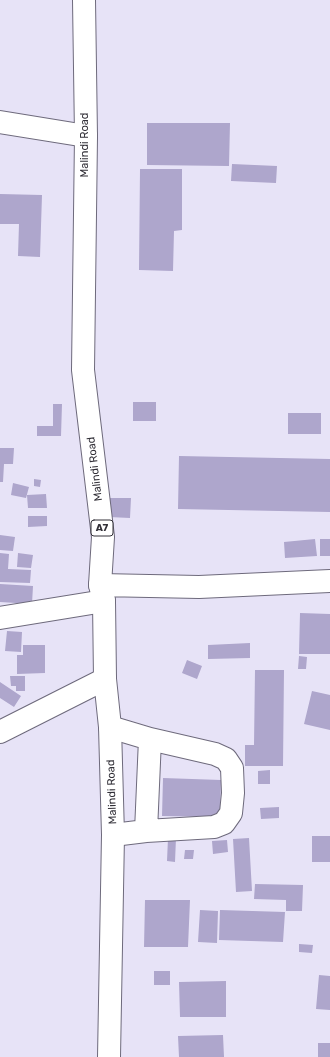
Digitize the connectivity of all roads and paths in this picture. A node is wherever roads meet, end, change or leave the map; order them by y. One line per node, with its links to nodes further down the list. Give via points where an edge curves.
1 (84, 0): 3 (main road, Malindi Road / A7)
2 (0, 122): 3 (main road)
3 (86, 136): 5 (main road, Malindi Road / A7, via 83,370 102,537)
4 (330, 581): 5 (main road)
5 (102, 593): 6 (main road); 7 (main road, Malindi Road / A7)
6 (0, 618)
7 (105, 679): 8 (main road, Malindi Road / A7); 9 (main road)
8 (110, 727): 10 (main road); 12 (main road, Malindi Road / A7)
9 (0, 732)
10 (150, 738): 11 (main road); 11 (main road, via 226,759 232,768 233,793 231,813 224,823 214,828)
11 (146, 831): 12 (main road)
12 (113, 835): 13 (main road, Malindi Road / A7)
13 (109, 1057)

